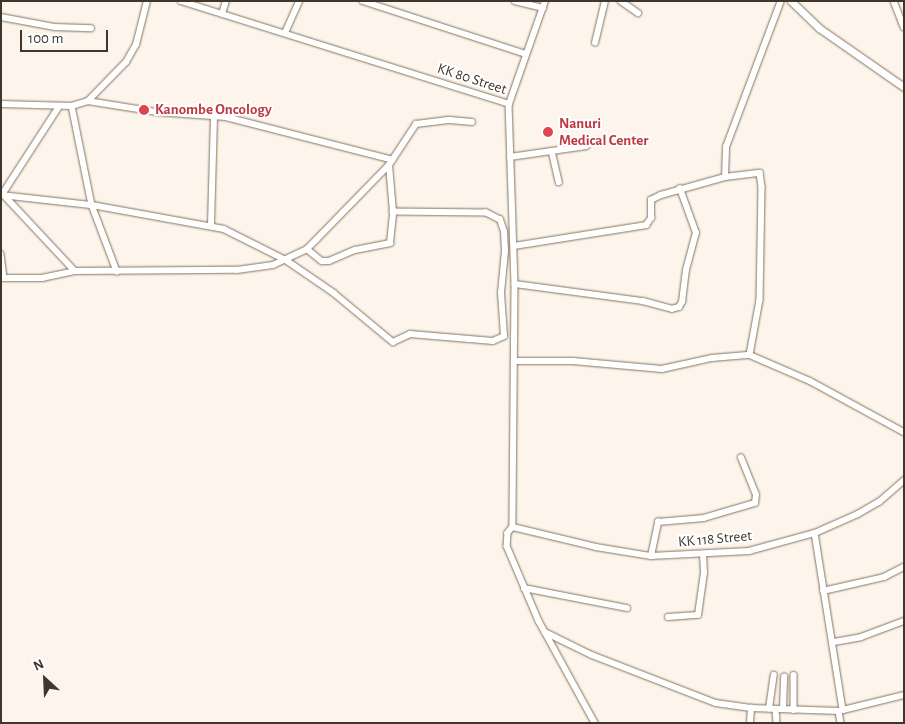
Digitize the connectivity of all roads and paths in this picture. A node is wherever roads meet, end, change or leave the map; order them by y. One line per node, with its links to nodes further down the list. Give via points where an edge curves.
1 (147, 1): 23 (street, via 136,45 126,62)
2 (181, 1): 15 (street, KK 80 Street)
3 (226, 1): 15 (street)
4 (299, 1): 19 (street)
5 (363, 1): 21 (street)
6 (515, 1): 13 (street)
7 (546, 1): 13 (street)
8 (605, 1): 20 (street)
9 (621, 1): 14 (street)
10 (781, 1): 34 (street, via 726,147)
11 (791, 1): 22 (street, via 819,28)
12 (894, 1): 17 (street)
13 (543, 8): 21 (street)
14 (638, 12)
15 (222, 14): 19 (street, KK 80 Street)
16 (1, 16): 18 (street, via 55,27)
17 (904, 27)
18 (91, 28)
19 (285, 32): 25 (street, KK 80 Street)
20 (596, 43)
21 (526, 54): 25 (street)
22 (904, 87)
23 (88, 101): 27 (street); 28 (street, via 156,112)
24 (1, 104): 26 (street)
25 (509, 104): 32 (street, KK 80 Street)
26 (60, 106): 27 (street); 37 (street)
27 (72, 106): 38 (street)
28 (214, 116): 33 (street, via 243,120); 40 (street)
29 (472, 122): 33 (street, via 450,120 416,124)
30 (586, 146): 31 (street)
31 (552, 151): 32 (street); 35 (street)
32 (510, 157): 41 (street, KK 80 Street)
33 (391, 162): 39 (street); 42 (street)
34 (725, 177): 36 (street); 49 (street, via 755,172 760,173 762,179 760,300)
35 (559, 182)
36 (680, 189): 41 (street, via 651,200 651,218 646,225); 48 (street, via 696,233 679,307 672,309 643,301)
37 (2, 194): 38 (street); 45 (street)
38 (92, 205): 40 (street); 46 (street)
39 (393, 212): 42 (street, via 392,239 386,245 365,247 322,261); 44 (street, via 486,213 500,220 505,251 501,293 504,336 493,341 410,334 393,342 334,292)
40 (210, 225): 44 (street)
41 (514, 246): 48 (street, KK 80 Street)
42 (307, 249): 44 (street)
43 (1, 254): 47 (street)
44 (286, 260): 46 (street, via 260,268 237,270)
45 (75, 271): 46 (street); 47 (street, via 42,278)
46 (117, 271)
47 (3, 278)
48 (515, 284): 50 (street, KK 80 Street)
49 (750, 355): 50 (street, via 712,358 662,369 573,361); 51 (street, via 810,381)
50 (514, 361): 54 (street, KK 80 Street)
51 (904, 432)
52 (741, 458): 57 (street, via 756,494 755,503 704,518 658,522)
53 (904, 480): 55 (street, KK 118 Street, via 879,502)
54 (514, 527): 57 (street, KK 118 Street, via 596,547); 59 (street, KK 80 Street, via 508,533 507,546)
55 (815, 533): 56 (street, KK 118 Street, via 749,551); 60 (street)
56 (703, 555): 57 (street, KK 118 Street); 62 (street, via 698,615)
57 (651, 556)
58 (904, 567): 60 (street, via 884,577)
59 (524, 588): 61 (street); 64 (street, KK 80 Street)
60 (823, 591): 65 (street)
61 (627, 608)
62 (668, 617)
63 (904, 621): 65 (street, via 861,637)
64 (545, 632): 70 (street, via 675,689 716,703); 75 (street, KK 80 Street)
65 (834, 642): 74 (street)
66 (774, 675): 71 (street)
67 (794, 675): 73 (street)
68 (784, 677): 72 (street)
69 (904, 695): 74 (street)
70 (751, 708): 71 (street); 76 (street)
71 (773, 709): 72 (street); 77 (street)
72 (783, 709): 73 (street)
73 (794, 710): 74 (street)
74 (841, 710): 78 (street)
75 (596, 723)
76 (750, 723)
77 (777, 723)
78 (841, 723)

